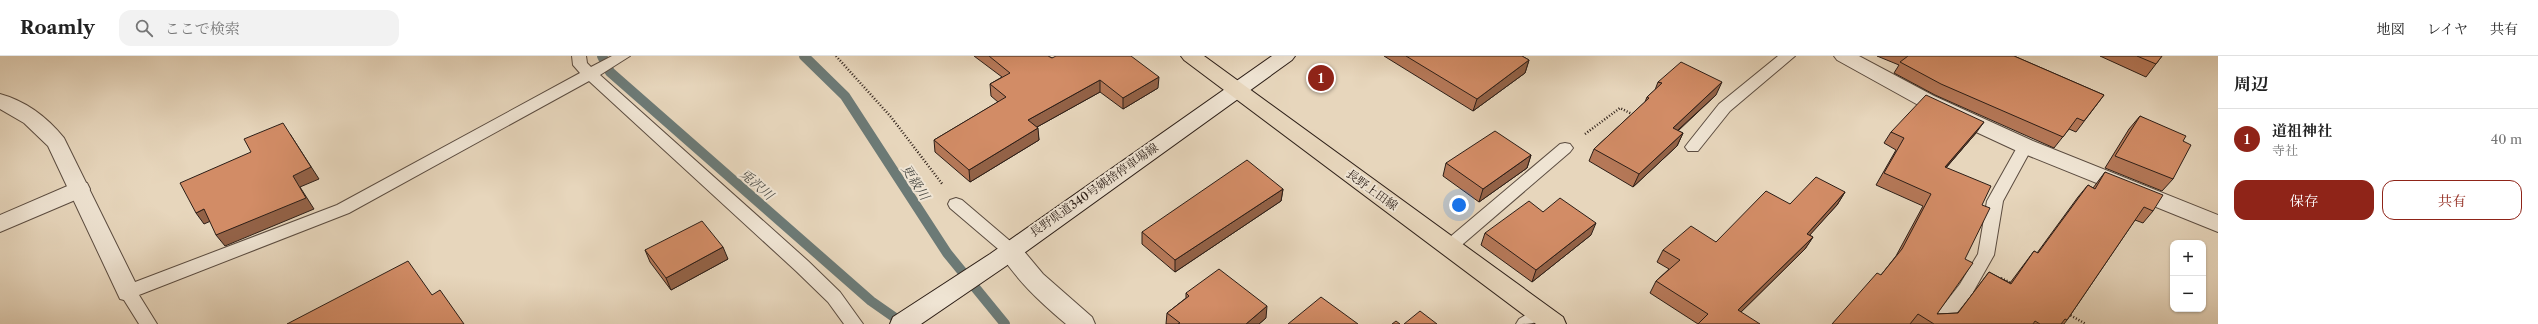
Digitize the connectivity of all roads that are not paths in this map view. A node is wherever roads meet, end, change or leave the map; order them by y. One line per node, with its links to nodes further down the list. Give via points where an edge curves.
1 (579, 56): 7 (lane, via 580,65)
2 (1191, 56): 8 (main road, 長野上田線)
3 (1285, 56): 8 (street, 長野県道340号姨捨停車場線)
4 (1788, 56): 11 (lane, via 1745,87 1709,122)
5 (1844, 56): 10 (street, via 1927,101)
6 (617, 59): 7 (lane)
7 (593, 73): 19 (lane, via 343,209); 22 (lane, via 802,266 834,297)
8 (1236, 91): 17 (main road, 長野上田線); 18 (street, 長野県道340号姨捨停車場線)
9 (0, 101): 13 (street, via 20,108 46,129 57,143)
10 (2025, 146): 16 (street); 25 (lane, via 1995,201 1986,255 1966,289)
11 (1693, 147)
12 (1566, 148): 17 (lane)
13 (79, 189): 15 (street); 19 (street)
14 (956, 204): 18 (lane)
15 (0, 224)
16 (2218, 224)
17 (1450, 246): 20 (main road, 長野上田線)
18 (1004, 255): 23 (street, 長野県道340号姨捨停車場線); 24 (street)
19 (128, 292): 21 (lane)
20 (1540, 320)
21 (148, 324)
22 (854, 324)
23 (902, 324)
24 (1083, 324)
25 (1938, 324)

